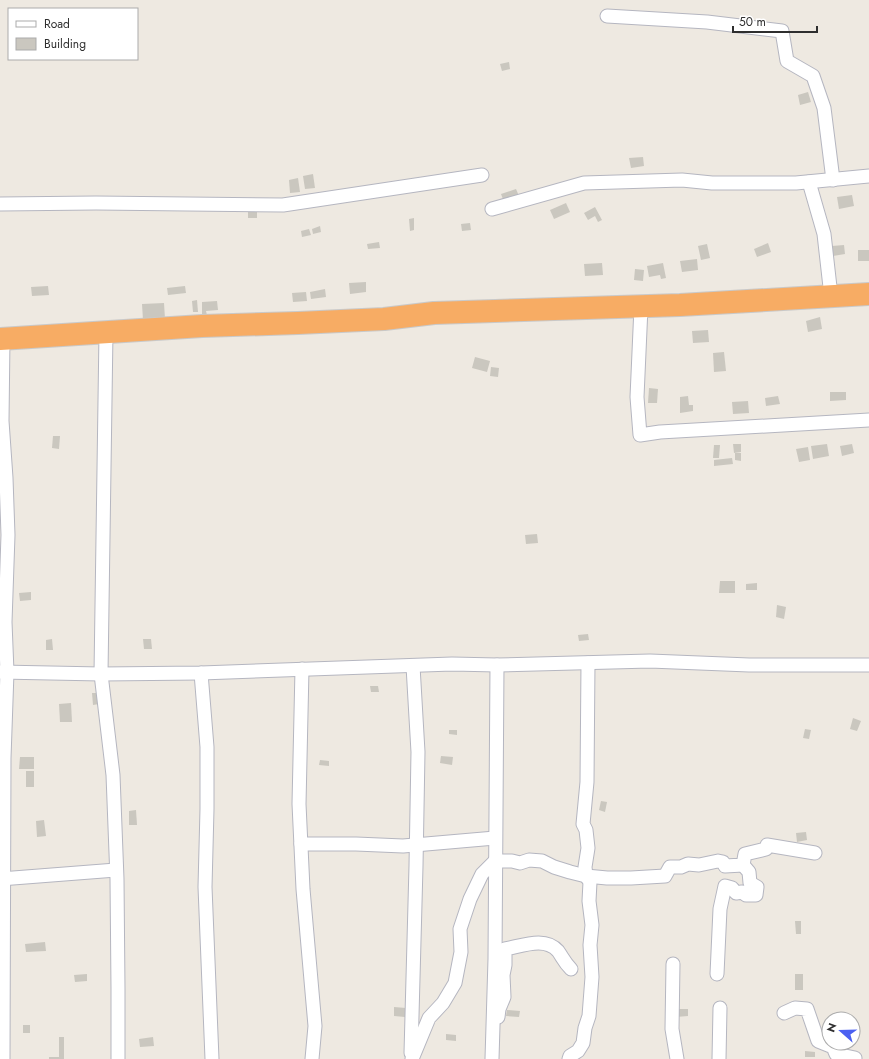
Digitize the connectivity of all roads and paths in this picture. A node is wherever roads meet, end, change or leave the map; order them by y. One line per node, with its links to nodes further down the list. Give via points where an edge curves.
1 (608, 16): 4 (street, via 707,22 782,31 787,61 813,76 824,108)
2 (482, 175): 6 (street, via 283,205)
3 (869, 176): 4 (street)
4 (833, 180): 5 (street)
5 (809, 182): 7 (street, via 712,183 674,180 584,183); 9 (street, via 824,234)
6 (0, 204)
7 (492, 209)
8 (869, 294): 9 (highway)
9 (831, 296): 10 (highway)
10 (641, 307): 11 (highway, via 492,310 376,319); 13 (street, via 637,397 640,435)
11 (106, 332): 12 (highway); 22 (street)
12 (1, 339): 14 (street)
13 (869, 420)
14 (1, 421): 20 (street, via 8,535)
15 (588, 663): 16 (street); 17 (street, via 650,661 749,665); 30 (street, via 587,782 583,824 588,848)
16 (497, 665): 18 (street); 23 (street)
17 (869, 665)
18 (413, 666): 19 (street); 25 (street, via 418,752)
19 (302, 669): 21 (street); 24 (street, via 299,804)
20 (3, 672): 22 (street); 31 (street)
21 (202, 673): 22 (street); 40 (street, via 207,747 205,887)
22 (101, 674): 29 (street, via 113,775)
23 (495, 838): 25 (street); 27 (street)
24 (301, 844): 25 (street); 41 (street, via 315,1026)
25 (417, 844): 42 (street)
26 (815, 853): 28 (street, via 767,846 766,849 745,854)
27 (495, 861): 30 (street, via 542,861); 42 (street, via 482,874 460,929 461,952 455,983 443,1003 429,1018); 43 (street)
28 (743, 866): 30 (street, via 725,866 723,862 718,861 670,868 665,876); 34 (street, via 749,872 750,883 756,887 756,895 736,893 732,888 725,886 720,916)
29 (116, 870): 31 (street); 39 (street)
30 (586, 876): 45 (street, via 590,882 592,991 583,1043)
31 (2, 879): 38 (street)
32 (673, 964): 46 (street, via 672,1029)
33 (571, 969): 44 (street, via 558,951 547,943 505,949 504,997 497,1023)
34 (717, 974)
35 (720, 1008): 47 (street)
36 (784, 1013): 37 (street, via 795,1008 807,1009 818,1041 833,1047 836,1054)
37 (855, 1058)
38 (3, 1059)
39 (118, 1059)
40 (212, 1059)
41 (312, 1059)
42 (411, 1059)
43 (492, 1059)
44 (496, 1059)
45 (569, 1059)
46 (677, 1059)
47 (719, 1059)

